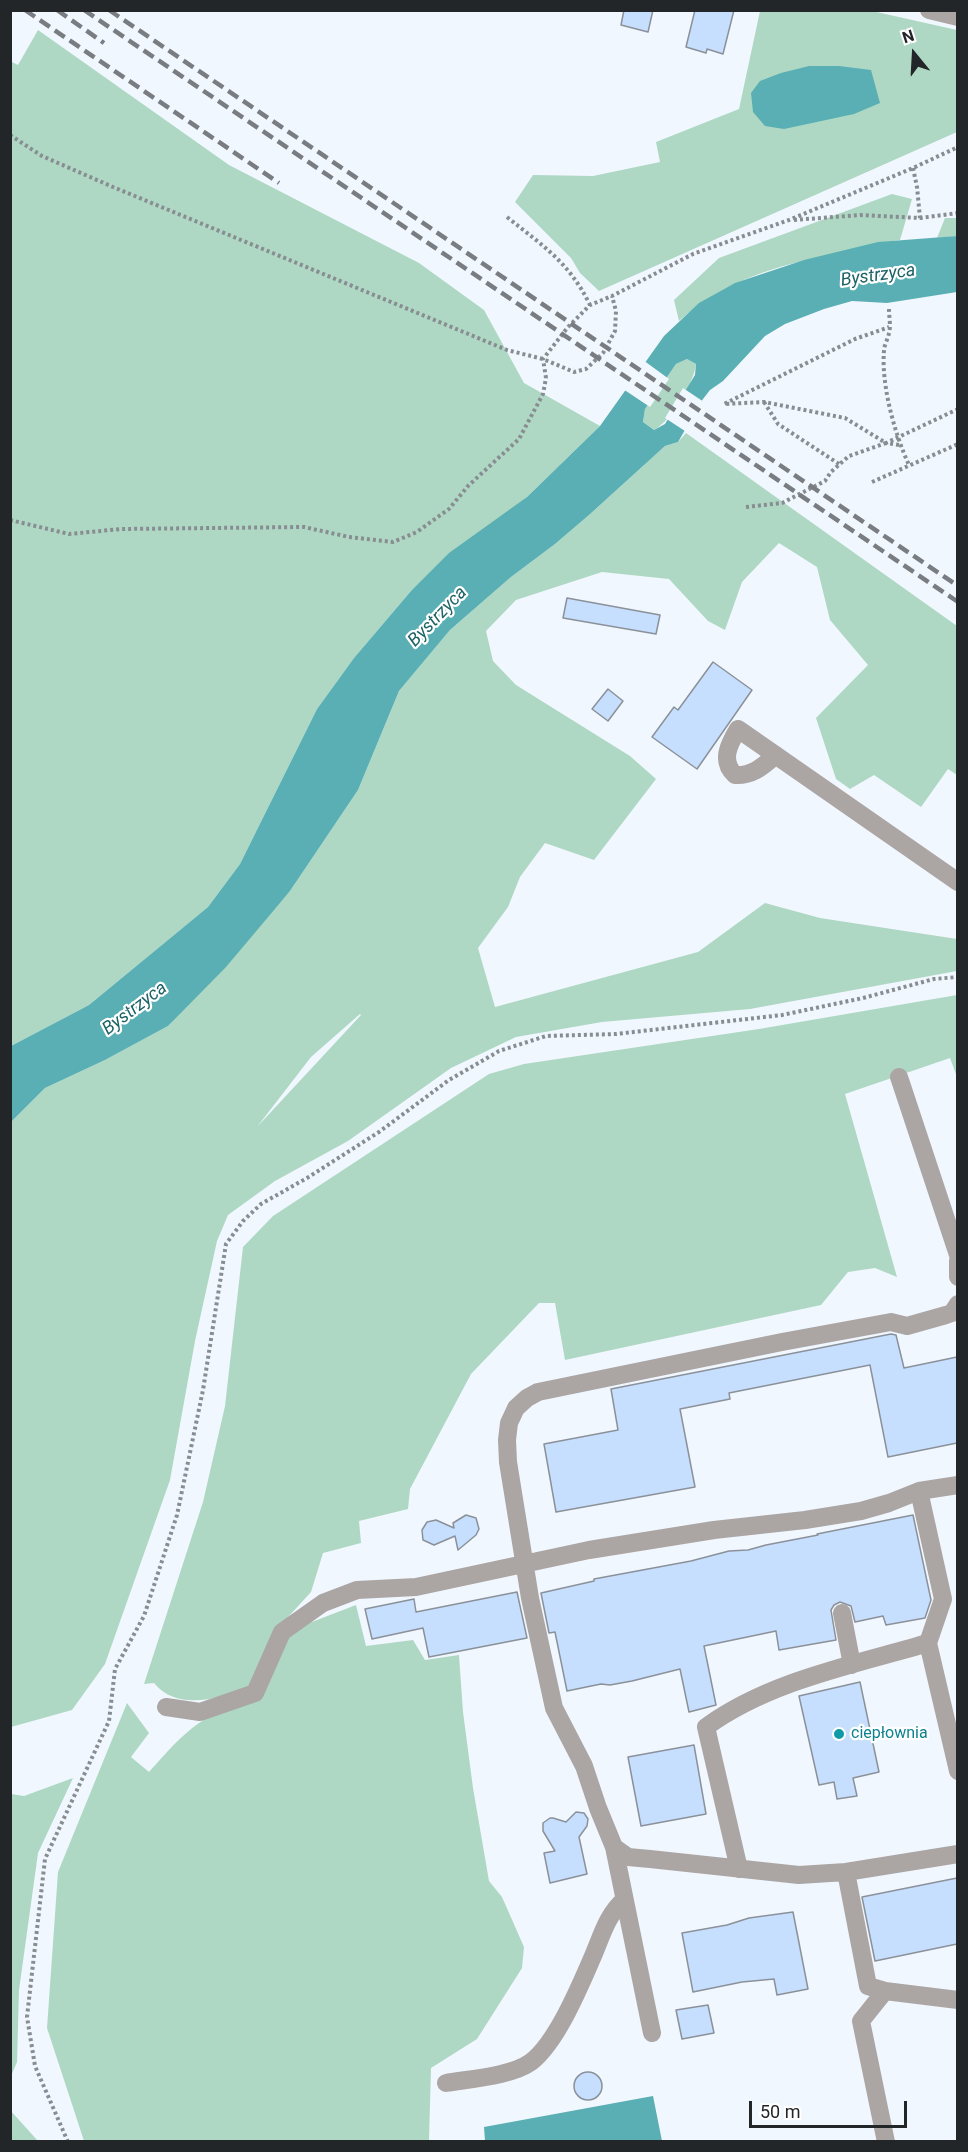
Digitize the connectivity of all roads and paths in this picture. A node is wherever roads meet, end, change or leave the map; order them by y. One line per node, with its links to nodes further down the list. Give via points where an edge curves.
1 (929, 10): 2 (street)
2 (957, 17)
3 (10, 135): 14 (path, via 42,156 113,186 507,350)
4 (957, 147): 5 (path)
5 (913, 168): 8 (path); 9 (path)
6 (957, 213): 8 (path)
7 (507, 217): 11 (path, via 558,258)
8 (920, 218): 9 (path, via 860,215)
9 (789, 220): 10 (path, via 693,254)
10 (612, 296): 11 (path); 14 (path, via 615,331 595,361 574,372)
11 (590, 305): 14 (path)
12 (889, 309): 13 (path)
13 (889, 327): 15 (path, via 855,339 724,404); 17 (path, via 884,350 885,380)
14 (543, 359): 25 (path, via 543,394 519,439 449,509 417,532 393,542 304,527 121,529 69,534)
15 (764, 402): 18 (path, via 844,418); 21 (path, via 778,424)
16 (957, 409): 17 (path)
17 (897, 438): 18 (path); 20 (path)
18 (886, 443): 20 (path); 21 (path, via 849,456)
19 (957, 444): 22 (path)
20 (899, 445): 22 (path)
21 (840, 464): 24 (path, via 825,481 782,503)
22 (909, 465): 23 (path)
23 (872, 482)
24 (746, 507)
25 (10, 520)
26 (776, 755): 27 (street)
27 (957, 882)
28 (957, 977): 51 (path, via 782,1015 616,1034 546,1036 499,1051 449,1080 379,1132 261,1204 243,1221 226,1244 203,1390 177,1515 144,1616 115,1669 109,1721 45,1859 27,2017 35,2066)
29 (899, 1077): 30 (street)
30 (957, 1255)
31 (957, 1261): 32 (street)
32 (957, 1277)
33 (957, 1304): 36 (street, via 952,1313 907,1326 891,1322 793,1340 556,1388 527,1398 516,1408 507,1440)
34 (957, 1485): 35 (street)
35 (918, 1491): 36 (street, via 861,1511 714,1530); 38 (street, via 943,1599)
36 (524, 1564): 40 (street, via 416,1587 357,1590 323,1603 282,1632 255,1693 200,1712); 42 (street, via 554,1708 584,1766)
37 (842, 1613): 39 (street)
38 (928, 1643): 39 (street); 41 (street)
39 (852, 1665): 44 (street, via 788,1683 706,1727)
40 (166, 1707)
41 (957, 1771)
42 (614, 1848): 44 (street, via 628,1857); 46 (street)
43 (957, 1854): 45 (street)
44 (739, 1869): 45 (street, via 799,1875)
45 (846, 1872): 47 (street, via 868,1986)
46 (624, 1900): 49 (street); 50 (street, via 612,1911 581,1984 550,2040 530,2063 508,2072)
47 (885, 1991): 48 (street); 52 (street, via 861,2021)
48 (957, 2000)
49 (652, 2032)
50 (446, 2083)
51 (68, 2142)
52 (886, 2142)

